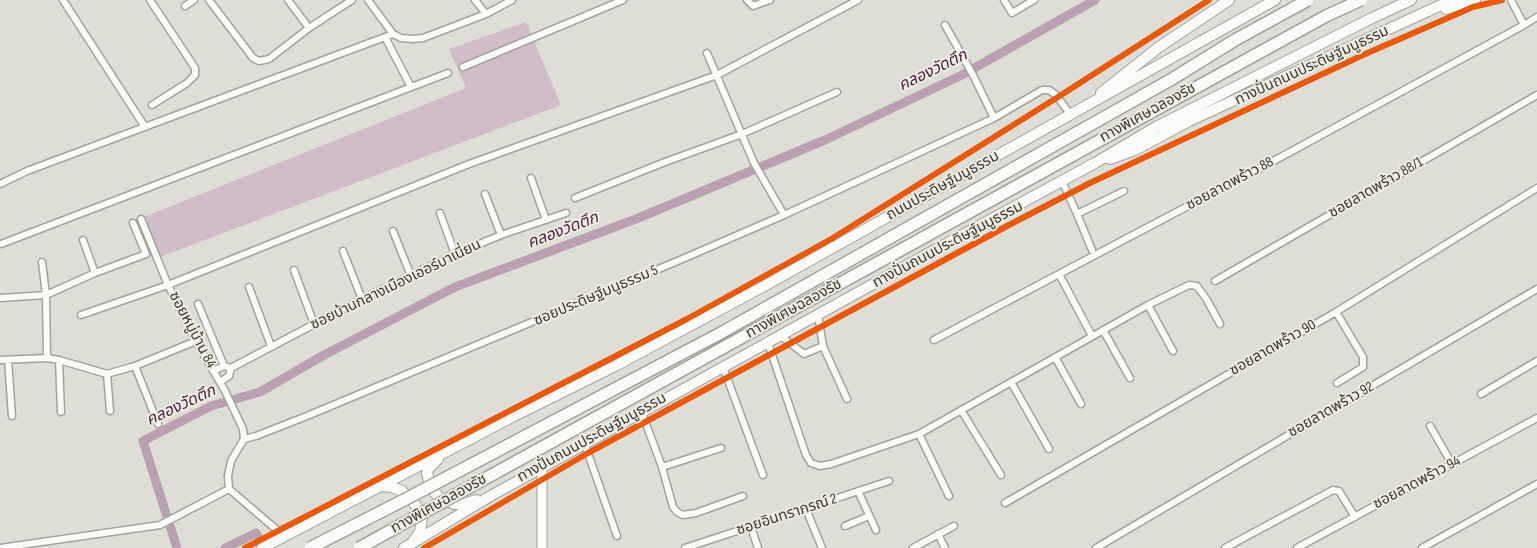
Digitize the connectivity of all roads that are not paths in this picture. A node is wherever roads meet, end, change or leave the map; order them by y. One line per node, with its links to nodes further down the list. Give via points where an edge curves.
1 (63, 0): 44 (street)
2 (150, 0): 40 (street, via 195,68 195,75 187,83)
3 (194, 0): 24 (street)
4 (209, 0): 30 (street, via 253,58 259,61 269,59)
5 (288, 0): 30 (street)
6 (352, 0): 30 (street)
7 (368, 0): 31 (street)
8 (475, 0): 25 (street)
9 (512, 0): 25 (street)
10 (622, 0): 34 (street)
11 (747, 0): 12 (street, via 753,6)
12 (770, 0)
13 (858, 0): 36 (street)
14 (1004, 0): 15 (street, via 1012,13)
15 (1034, 0)
16 (1229, 0): 41 (main road, via 1159,47)
17 (1275, 0): 41 (main road, ถนนประดิษฐ์มนูธรรม)
18 (1308, 0): 156 (highway, ทางพิเศษฉลองรัช, bridge, via 719,334)
19 (1360, 0): 157 (highway, ทางพิเศษฉลองรัช, bridge, via 1317,20)
20 (1412, 0): 46 (main road, via 1156,127)
21 (1452, 0): 26 (main road)
22 (1475, 0): 26 (main road)
23 (1511, 0): 29 (street)
24 (185, 6)
25 (486, 14): 31 (street, via 423,38 401,38)
26 (1414, 18): 46 (main road, via 1189,121 1135,150)
27 (1537, 18): 29 (street, ซอยลาดพร้าว 88)
28 (945, 25): 43 (street)
29 (1524, 25): 71 (street, ซอยลาดพร้าว 88)
30 (309, 28)
31 (393, 34): 32 (street)
32 (385, 37): 37 (street); 44 (street)
33 (707, 53): 36 (street)
34 (463, 67)
35 (448, 73): 37 (street)
36 (717, 75): 45 (street); 74 (street, via 469,164)
37 (411, 87): 64 (street)
38 (837, 92): 45 (street)
39 (1537, 95): 73 (street, ซอยลาดพร้าว 88/1)
40 (152, 105)
41 (1084, 106): 42 (main road, ถนนประดิษฐ์มนูธรรม)
42 (1070, 114): 43 (street, ซอยประดิษฐ์มนูธรรม 5, via 1056,95 1042,90); 127 (main road, ถนนประดิษฐ์มนูธรรม, via 766,285)
43 (994, 118): 57 (street, ซอยประดิษฐ์มนูธรรม 5)
44 (146, 127): 49 (street)
45 (742, 134): 53 (street); 57 (street, via 754,163)
46 (1094, 163): 48 (main road)
47 (531, 178): 59 (street)
48 (1062, 181): 56 (street); 84 (main road)
49 (0, 183)
50 (1537, 188): 82 (street, ซอยลาดพร้าว 90)
51 (1124, 191): 56 (street)
52 (484, 194): 62 (street)
53 (575, 198)
54 (440, 213): 67 (street)
55 (566, 213): 59 (street, ซอยบ้านกลางเมืองเออร์บาเนี่ยน)
56 (1077, 214): 65 (street)
57 (784, 215): 123 (street, ซอยประดิษฐ์มนูธรรม 5, via 307,416)
58 (141, 219): 74 (street, ซอยหมู่บ้าน 84)
59 (546, 220): 62 (street, ซอยบ้านกลางเมืองเออร์บาเนี่ยน)
60 (133, 223): 70 (street, via 146,254)
61 (393, 231): 72 (street)
62 (501, 235): 67 (street, ซอยบ้านกลางเมืองเออร์บาเนี่ยน)
63 (83, 240): 70 (street)
64 (1, 244)
65 (1092, 250)
66 (343, 251): 79 (street)
67 (455, 254): 72 (street, ซอยบ้านกลางเมืองเออร์บาเนี่ยน)
68 (42, 262): 77 (street)
69 (294, 270): 85 (street)
70 (95, 273): 77 (street)
71 (1058, 274): 89 (street); 91 (street, ซอยลาดพร้าว 88)
72 (410, 276): 79 (street, ซอยบ้านกลางเมืองเออร์บาเนี่ยน)
73 (1215, 281)
74 (168, 284): 83 (street); 90 (street, ซอยหมู่บ้าน 84)
75 (250, 287): 93 (street)
76 (1537, 289): 164 (street, ซอยลาดพร้าว 92)
77 (46, 295): 78 (street); 97 (street)
78 (0, 298)
79 (362, 298): 85 (street, ซอยบ้านกลางเมืองเออร์บาเนี่ยน)
80 (198, 304): 103 (street)
81 (1148, 305): 86 (street, via 1189,285 1197,286); 87 (street); 95 (street)
82 (1336, 312): 110 (street, via 1363,357 1362,367); 141 (street, ซอยลาดพร้าว 90)
83 (81, 315)
84 (818, 315): 88 (main road); 94 (street)
85 (314, 324): 93 (street, ซอยบ้านกลางเมืองเออร์บาเนี่ยน)
86 (1220, 324)
87 (1103, 330): 89 (street); 107 (street)
88 (781, 336): 92 (main road); 94 (street, via 804,354)
89 (1092, 336): 96 (street)
90 (196, 340): 102 (street); 105 (street, ซอยหมู่บ้าน 84)
91 (934, 340)
92 (768, 343): 104 (main road); 122 (street, via 811,463 820,466 831,464)
93 (270, 346): 103 (street, ซอยบ้านกลางเมืองเออร์บาเนี่ยน)
94 (823, 346): 112 (street)
95 (1173, 351)
96 (1055, 357): 109 (street); 113 (street)
97 (47, 358): 99 (street); 100 (street)
98 (0, 360): 99 (street)
99 (8, 360): 118 (street)
100 (59, 360): 106 (street); 116 (street)
101 (1537, 361): 111 (street)
102 (136, 366): 106 (street); 120 (street)
103 (228, 367): 105 (street, ซอยบ้านกลางเมืองเออร์บาเนี่ยน); 108 (street, ซอยบ้านกลางเมืองเออร์บาเนี่ยน, via 229,376)
104 (723, 367): 117 (main road); 132 (street)
105 (213, 371): 108 (street, ซอยหมู่บ้าน 84)
106 (106, 374): 115 (street)
107 (1130, 378)
108 (220, 382): 123 (street, ซอยหมู่บ้าน 84, via 243,429)
109 (1010, 382): 114 (street); 126 (street)
110 (1337, 383)
111 (1481, 394)
112 (847, 399)
113 (1081, 404)
114 (961, 410): 122 (street); 133 (street)
115 (110, 411)
116 (61, 412)
117 (642, 413): 124 (main road); 130 (street)
118 (12, 416)
119 (1537, 418): 129 (street, ซอยลาดพร้าว 94)
120 (158, 424)
121 (1430, 426): 129 (street)
122 (919, 434): 140 (street)
123 (244, 439): 137 (street, via 231,461)
124 (585, 445): 128 (main road); 151 (street)
125 (721, 448): 130 (street)
126 (1049, 449)
127 (449, 451): 128 (main road, via 429,468 427,478 441,499 455,504 474,501); 136 (main road, ถนนประดิษฐ์มนูธรรม)
128 (559, 458): 131 (main road)
129 (1452, 464): 144 (street, ซอยลาดพร้าว 94)
130 (662, 467): 139 (street, via 673,507 683,515)
131 (542, 468): 153 (main road); 158 (street)
132 (763, 475)
133 (1001, 475)
134 (889, 481): 138 (street, ซอยอินทราภรณ์ 2)
135 (1537, 484): 167 (street)
136 (379, 486): 150 (main road, ถนนประดิษฐ์มนูธรรม); 153 (main road, via 402,491 415,504 422,518 420,532)
137 (229, 489): 150 (street); 155 (street, via 160,525)
138 (858, 491): 142 (street, ซอยอินทราภรณ์ 2); 143 (street)
139 (743, 496)
140 (949, 496)
141 (1005, 503)
142 (806, 508): 147 (street, ซอยอินทราภรณ์ 2); 161 (street)
143 (869, 516): 145 (street); 148 (street)
144 (1355, 516): 165 (street, via 1339,491 1333,490); 166 (street, ซอยลาดพร้าว 94)
145 (845, 526)
146 (954, 526): 149 (street)
147 (750, 527): 154 (street, ซอยอินทราภรณ์ 2); 160 (street)
148 (876, 530)
149 (938, 534): 162 (street); 163 (street)
150 (284, 536): 152 (main road, ถนนประดิษฐ์มนูธรรม)
151 (617, 536)
152 (266, 546)
153 (408, 546)
154 (700, 546): 159 (street, ซอยอินทราภรณ์ 2)
155 (0, 548)
156 (310, 548)
157 (359, 548)
158 (542, 548)
159 (685, 548)
160 (758, 548)
161 (822, 548)
162 (913, 548)
163 (945, 548)
164 (1096, 548)
165 (1225, 548)
166 (1297, 548)
167 (1422, 548)

